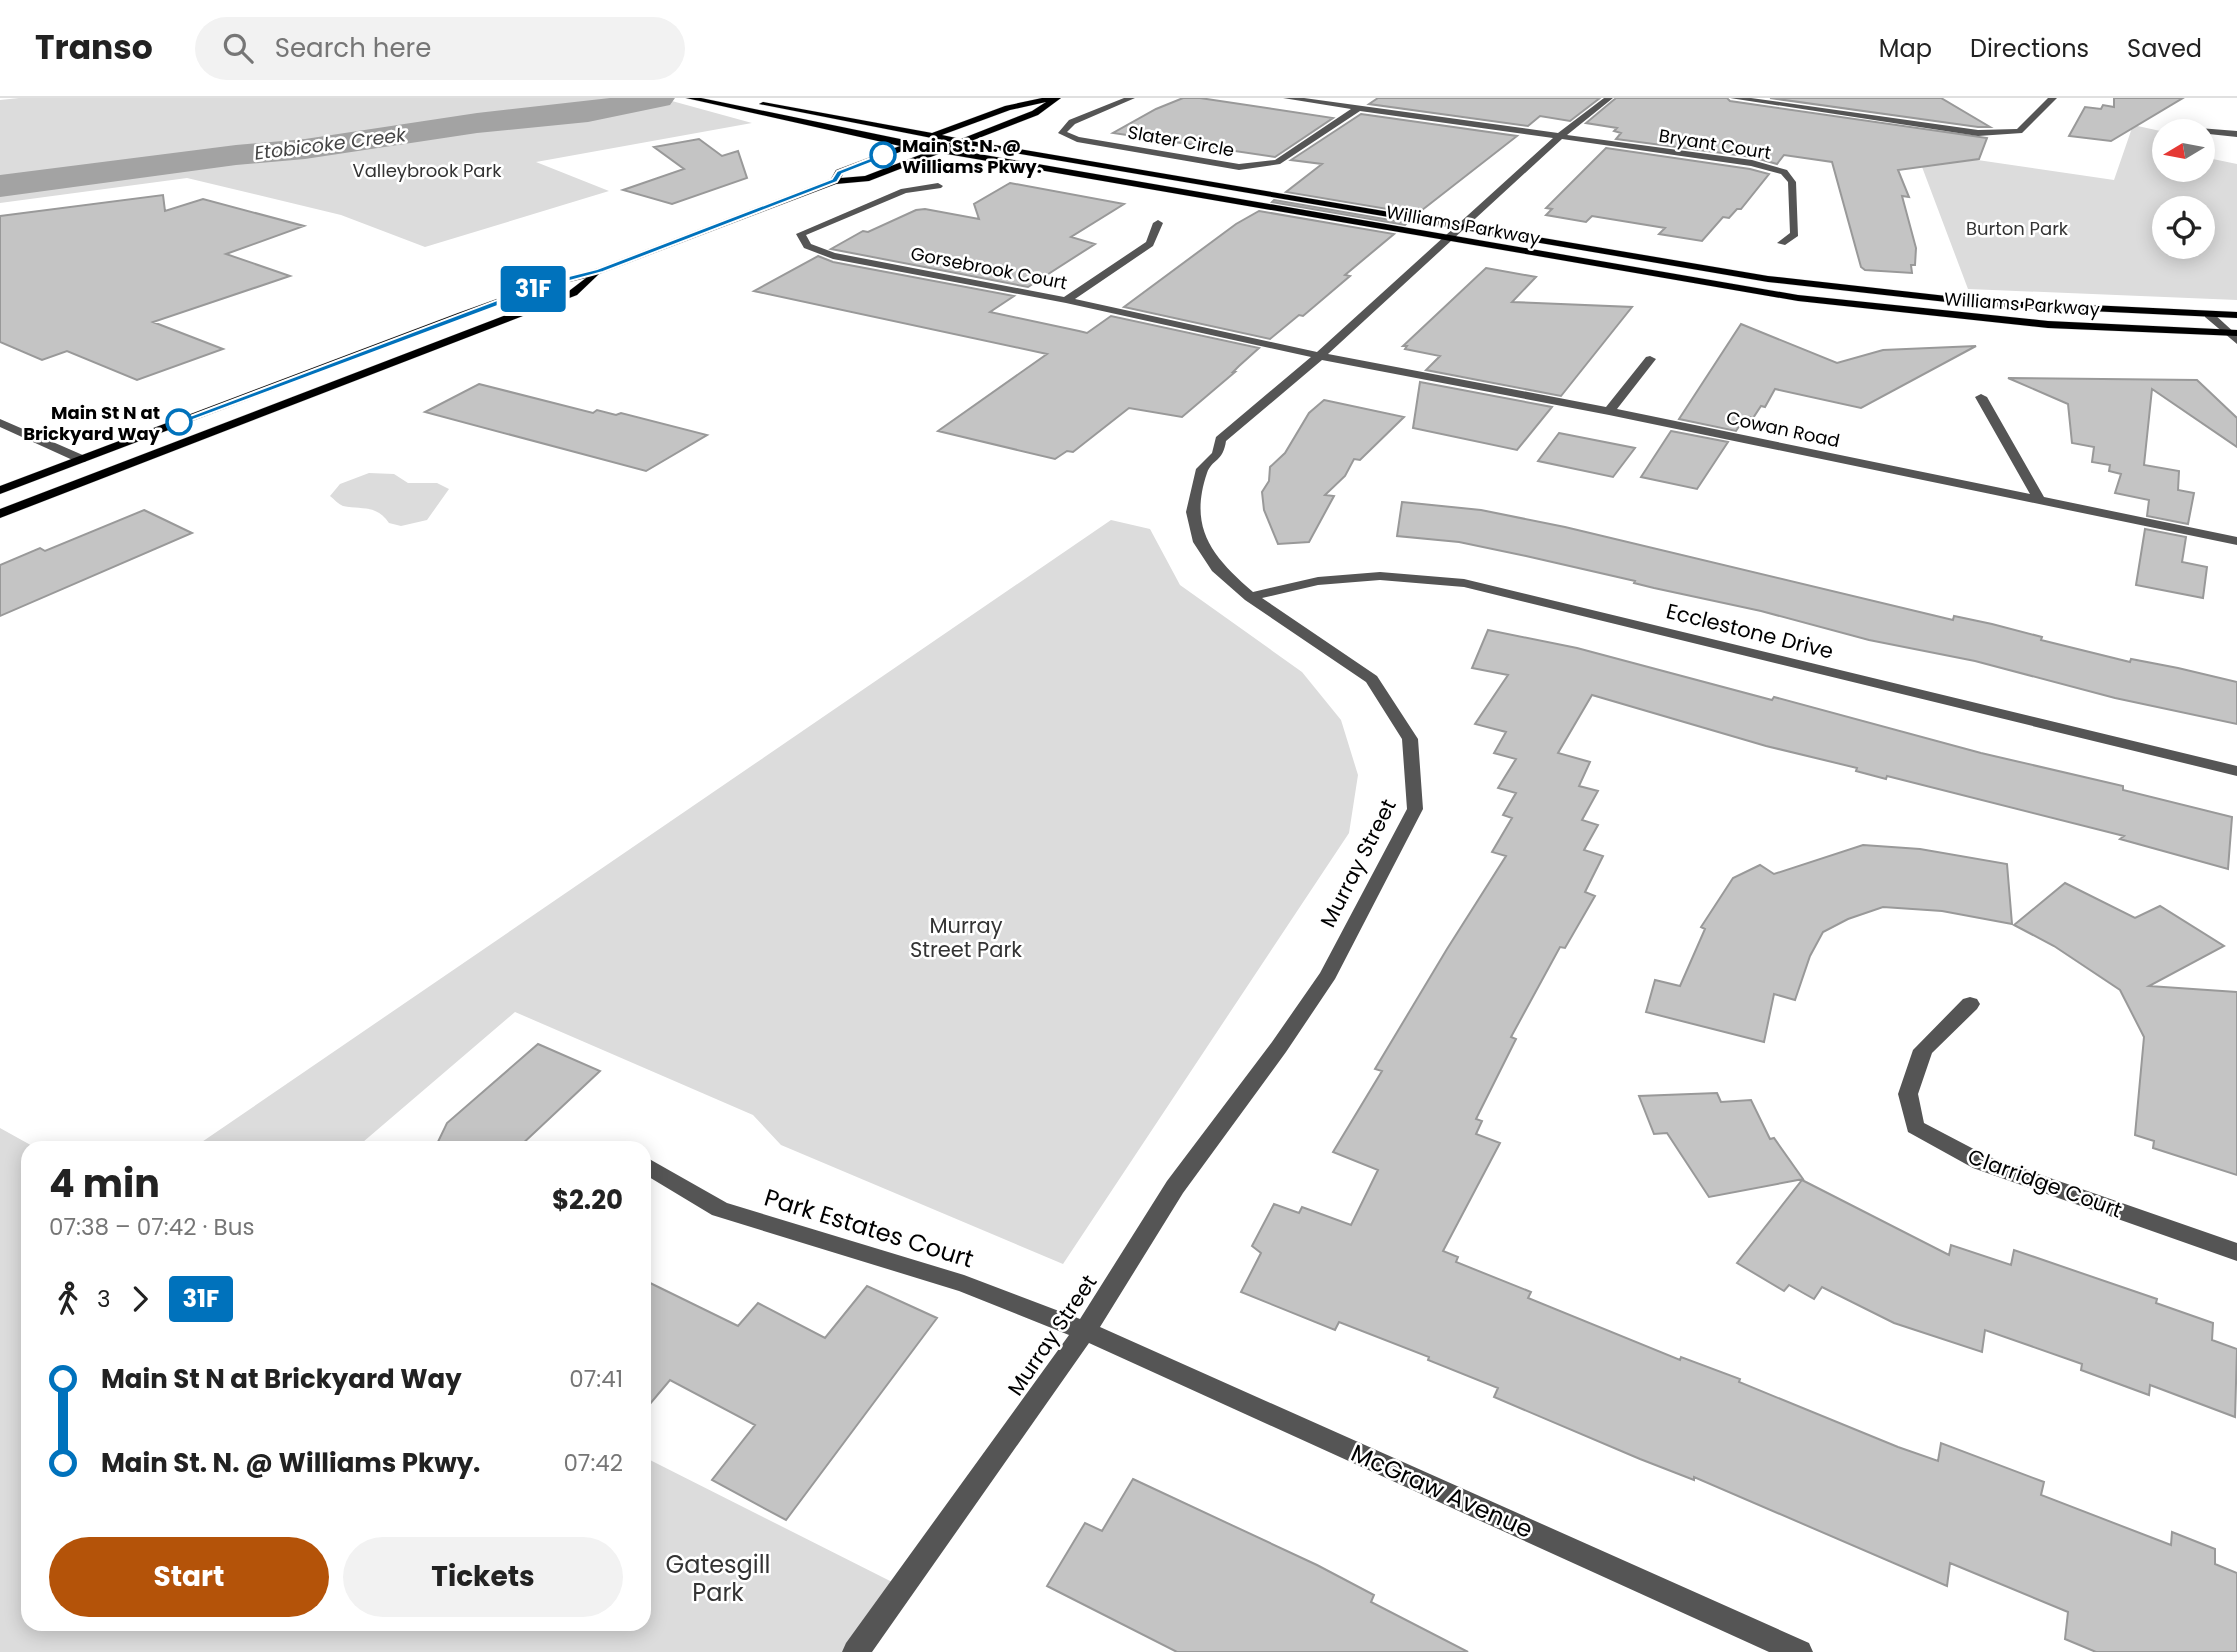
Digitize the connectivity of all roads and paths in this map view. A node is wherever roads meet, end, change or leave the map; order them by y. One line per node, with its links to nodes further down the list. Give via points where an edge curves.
1 (690, 98): 18 (main road, Williams Parkway)
2 (735, 98): 15 (main road, Williams Parkway)
3 (1050, 98): 15 (main road)
4 (1057, 98): 17 (main road, via 1035,113)
5 (1131, 98): 11 (street, Slater Circle, via 1072,122 1062,133 1240,167 1277,162)
6 (1287, 98): 11 (street)
7 (1609, 98): 16 (street, Murray Street)
8 (1734, 98): 12 (street)
9 (1828, 98): 12 (street)
10 (2053, 98): 12 (street, via 2019,131 2005,133)
11 (1358, 108): 16 (street)
12 (1818, 110)
13 (2216, 132): 14 (street)
14 (2237, 134)
15 (933, 136): 17 (main road, Williams Parkway); 18 (main road)
16 (1559, 137): 23 (street, Murray Street); 25 (street, Bryant Court, via 1752,163 1784,172 1792,182 1795,234)
17 (961, 142): 19 (main road); 23 (main road, Williams Parkway)
18 (909, 145): 19 (main road, Williams Parkway); 20 (main road, via 839,172)
19 (939, 150): 20 (main road, via 866,179); 24 (main road, Williams Parkway)
20 (835, 181): 26 (main road)
21 (939, 186): 27 (street, Gorsebrook Court, via 904,191 801,234 807,246 833,256)
22 (1158, 223): 27 (street, via 1150,244)
23 (1463, 227): 24 (street, Murray Street); 28 (main road, Williams Parkway, via 1851,290 2035,307)
24 (1449, 240): 30 (main road, Williams Parkway, via 1863,307 2038,324); 31 (street, Murray Street)
25 (1782, 243)
26 (600, 271): 36 (main road, via 536,288); 39 (main road, via 573,293)
27 (1066, 300): 31 (street, Gorsebrook Court)
28 (2209, 315): 29 (main road, Williams Parkway); 30 (street)
29 (2237, 315)
30 (2234, 335)
31 (1320, 356): 34 (street, Cowan Road); 41 (street, Murray Street, via 1220,440 1217,454 1202,469 1192,512 1200,542 1217,568)
32 (1650, 359): 34 (street)
33 (1981, 397): 38 (street)
34 (1609, 411): 38 (street, Cowan Road)
35 (0, 423): 36 (street)
36 (81, 459): 37 (main road)
37 (0, 490)
38 (2040, 501): 40 (street, Cowan Road)
39 (0, 514)
40 (2237, 541)
41 (1250, 597): 42 (street, Ecclestone Drive, via 1318,580 1380,576 1464,583); 46 (street, Murray Street, via 1372,679 1410,739 1415,809 1328,975 1175,1188)
42 (2237, 771)
43 (1970, 1004): 45 (street, Clarridge Court, via 1923,1049 1908,1094 1915,1127 1980,1162)
44 (651, 1168): 46 (street, Park Estates Court, via 720,1209 964,1284)
45 (2237, 1252)
46 (1085, 1331): 47 (street, Murray Street); 48 (street, McGraw Avenue)
47 (856, 1652)
48 (1799, 1652)

